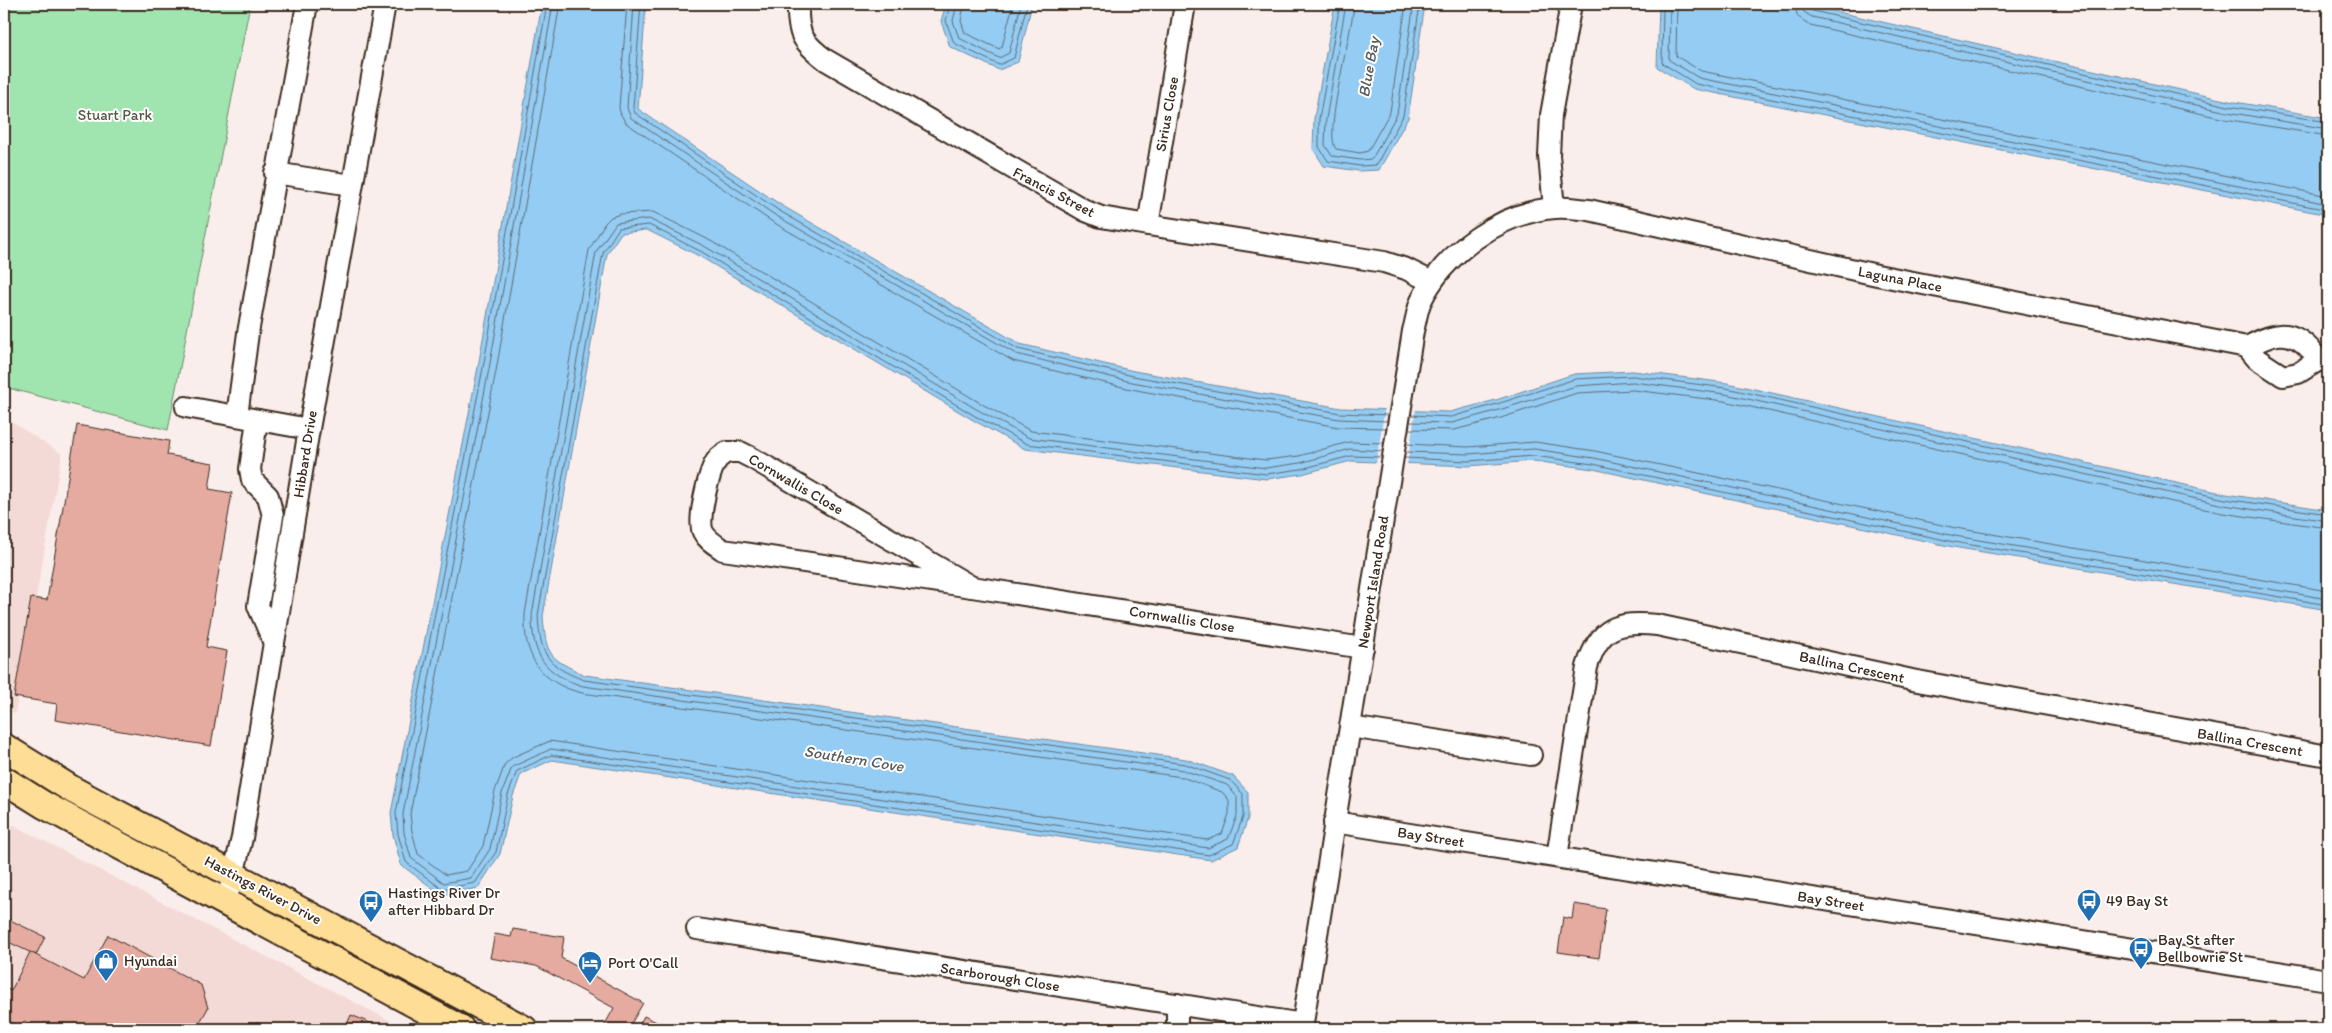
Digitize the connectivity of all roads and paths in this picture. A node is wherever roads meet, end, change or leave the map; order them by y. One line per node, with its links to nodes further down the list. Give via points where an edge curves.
1 (307, 4): 6 (street)
2 (385, 4): 7 (street, Hibbard Drive)
3 (798, 4): 9 (street, Francis Street, via 798,28 808,47 826,60 1072,204 1101,216)
4 (1185, 4): 9 (street, Sirius Close)
5 (1571, 4): 8 (street, via 1551,115 1549,156)
6 (275, 173): 7 (street); 14 (street)
7 (351, 185): 16 (street, Hibbard Drive)
8 (1554, 208): 10 (street, Newport Island Road, via 1528,213 1475,239); 11 (street, Laguna Place, via 1589,210 1877,275)
9 (1148, 225): 10 (street, Francis Street, via 1384,262)
10 (1432, 282): 19 (street, Newport Island Road, via 1420,303 1401,400)
11 (2248, 347): 12 (street, via 2274,335 2289,334); 12 (street, via 2257,359 2283,376)
12 (2324, 361)
13 (186, 407): 14 (street)
14 (237, 416): 15 (street)
15 (257, 420): 16 (street); 18 (street, via 250,468 252,480 268,496 273,516 258,606)
16 (309, 429): 18 (street, Hibbard Drive)
17 (972, 587): 17 (street, Cornwallis Close, via 723,550 703,531 701,516 712,471 718,459 727,452 740,452); 19 (street, Cornwallis Close)
18 (274, 644): 27 (street, Hibbard Drive)
19 (1363, 648): 20 (street, Newport Island Road)
20 (1350, 727): 22 (street); 25 (street, Newport Island Road)
21 (4, 747): 27 (main road, Hastings River Drive, via 73,790)
22 (1531, 755)
23 (2328, 756): 26 (street, Ballina Crescent, via 1940,686 1657,625 1628,624 1597,640 1587,667)
24 (4, 780): 28 (main road, Hastings River Drive)
25 (1334, 822): 26 (street, Bay Street); 32 (street, Newport Island Road)
26 (1558, 857): 30 (street, Bay Street)
27 (234, 875): 28 (street, Hibbard Drive); 34 (main road, Hastings River Drive)
28 (226, 903): 33 (main road, Hastings River Drive)
29 (697, 930): 31 (street, Scarborough Close)
30 (2328, 980)
31 (1177, 1004): 32 (street, Scarborough Close); 35 (street)
32 (1303, 1027)
33 (461, 1029)
34 (524, 1029)
35 (1178, 1029)

